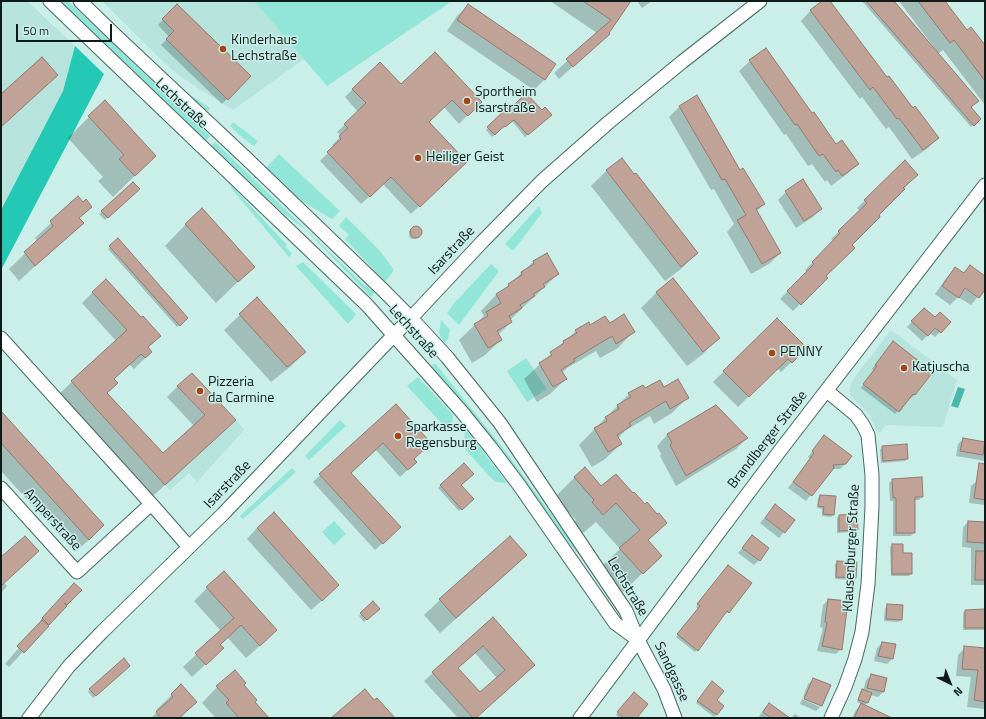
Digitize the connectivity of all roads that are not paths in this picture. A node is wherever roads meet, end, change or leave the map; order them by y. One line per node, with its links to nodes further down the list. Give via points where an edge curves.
1 (50, 1): 6 (street, Lechstraße, via 360,298)
2 (80, 1): 5 (street, Lechstraße)
3 (760, 1): 5 (street, Isarstraße, via 609,122 542,181)
4 (985, 185): 8 (street, Brandlberger Straße)
5 (411, 318): 6 (street, Isarstraße); 12 (street, Lechstraße, via 447,357 500,423 626,611)
6 (394, 334): 11 (street, Isarstraße); 12 (street, Lechstraße, via 491,448 615,623)
7 (1, 338): 10 (street)
8 (827, 391): 12 (street, Brandlberger Straße); 16 (street, Klausenburger Straße, via 856,415 868,435 872,499 868,584 862,632 845,687)
9 (1, 488): 10 (street, Amperstraße, via 77,572)
10 (152, 504): 11 (street)
11 (189, 547): 13 (street, Isarstraße, via 69,666)
12 (638, 640): 14 (street, Brandlberger Straße); 15 (street, Sandgasse, via 664,689)
13 (29, 718)
14 (580, 718)
15 (675, 718)
16 (831, 718)

